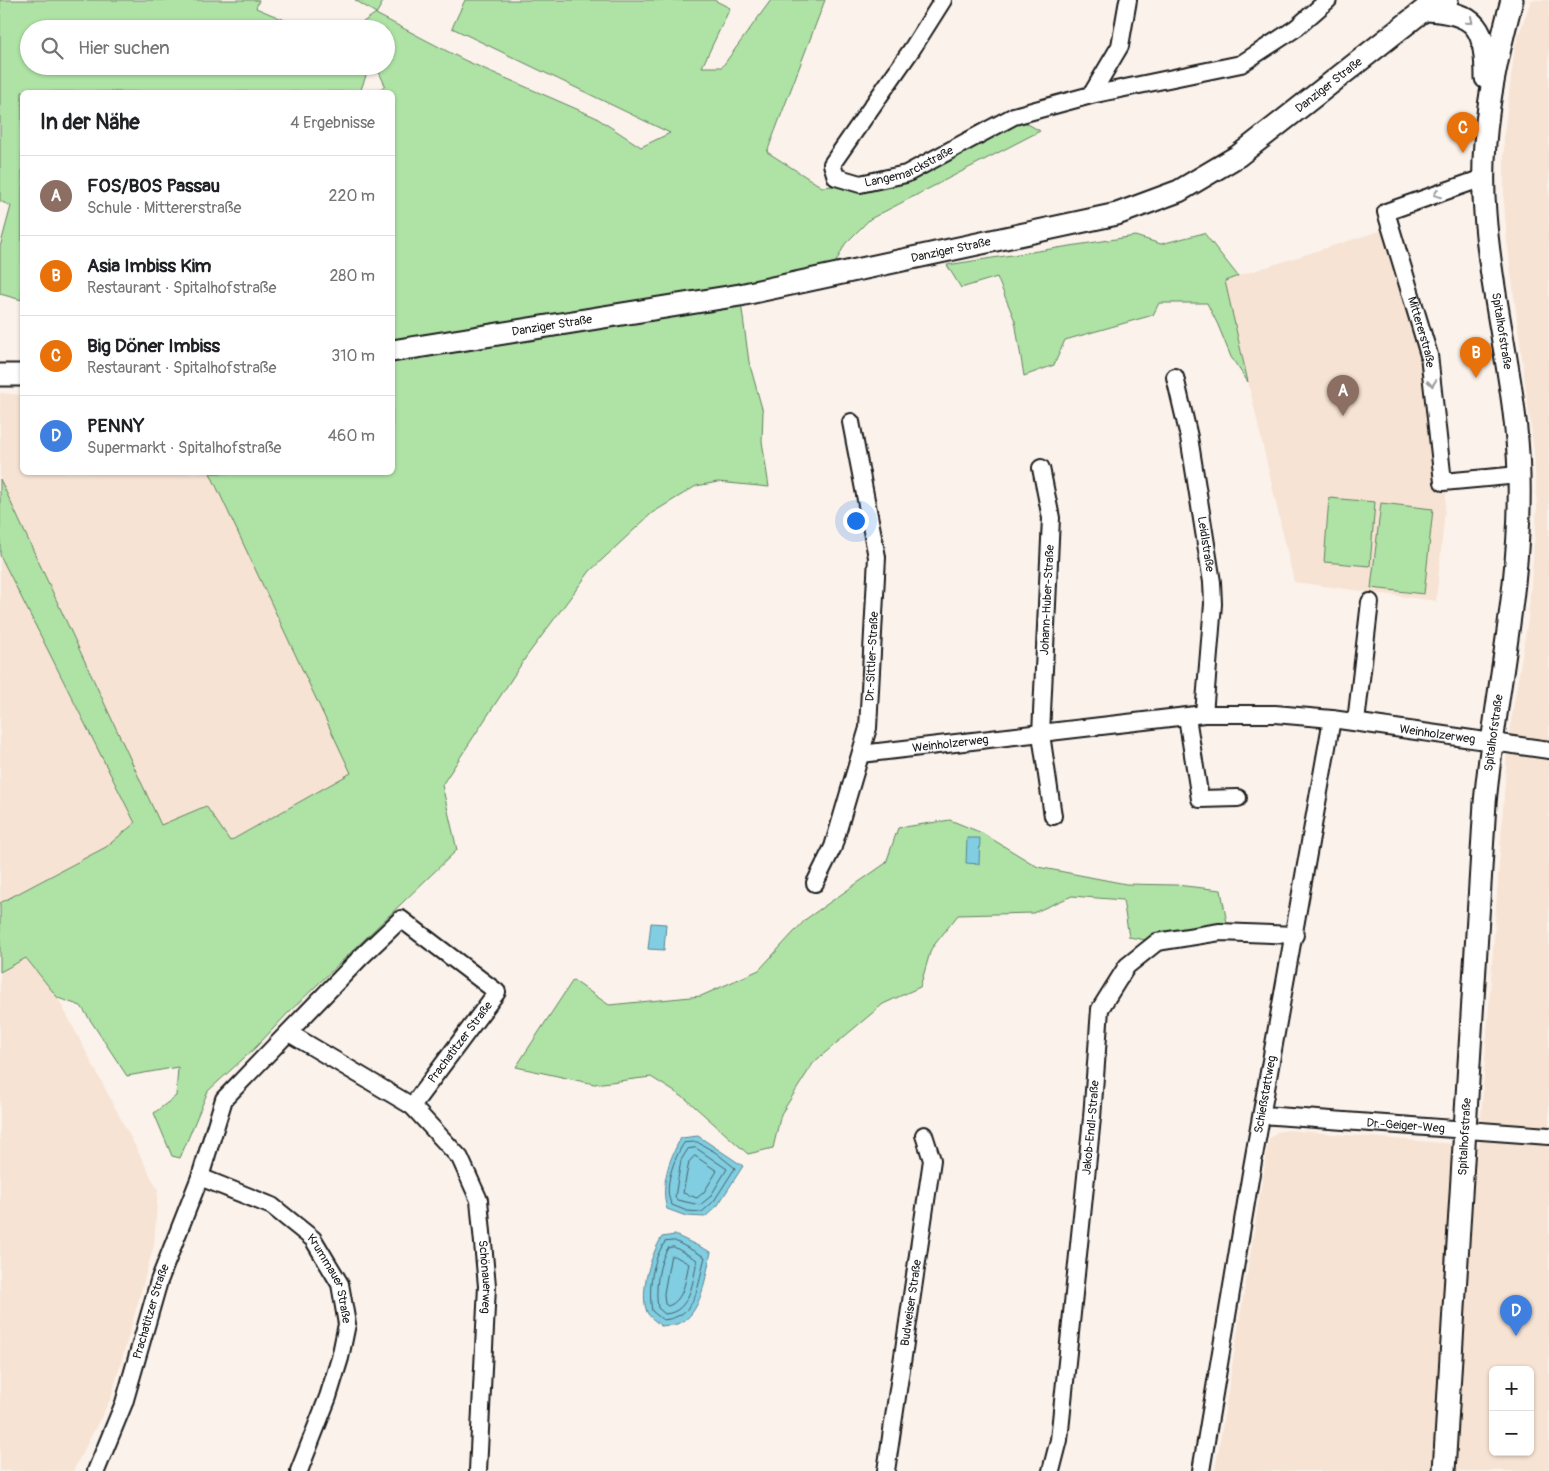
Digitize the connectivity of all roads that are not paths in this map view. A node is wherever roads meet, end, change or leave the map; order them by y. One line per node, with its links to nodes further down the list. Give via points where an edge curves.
1 (943, 0): 7 (street, Langemarckstraße, via 832,164 836,177 860,184 906,174 1014,116)
2 (1128, 0): 7 (street, via 1120,46)
3 (1328, 0): 7 (street, Langemarckstraße, via 1296,28 1241,64)
4 (1447, 0): 6 (street, Danziger Straße)
5 (1512, 0): 8 (street, Spitalhofstraße, via 1496,57)
6 (1429, 6): 8 (street, one-way to 8, via 1466,17 1476,27 1486,57); 10 (street, Danziger Straße, via 1238,156 1179,191 1117,214 740,295)
7 (1091, 95)
8 (1487, 116): 9 (street, Spitalhofstraße)
9 (1483, 178): 16 (street, Spitalhofstraße, via 1487,234 1514,407); 16 (street, Mittererstraße, one-way to 16, via 1386,212 1429,355 1443,482)
10 (395, 351)
11 (0, 375): 12 (street)
12 (20, 375)
13 (1175, 377): 18 (street, Leidlstraße, via 1189,437 1212,582)
14 (851, 422): 25 (street, Dr.-Sittler-Straße, via 877,557 868,728)
15 (1041, 468): 22 (street, Johann-Huber-Straße, via 1051,518)
16 (1519, 476): 23 (street, Spitalhofstraße, via 1513,598)
17 (1370, 602): 21 (street)
18 (1204, 714): 19 (street, Weinholzerweg); 20 (street, Weinholzerweg)
19 (1187, 717): 22 (street, Weinholzerweg); 26 (street, via 1200,800)
20 (1332, 718): 21 (street, Weinholzerweg); 29 (street, Schießstattweg)
21 (1356, 722): 23 (street, Weinholzerweg)
22 (1041, 734): 25 (street, Weinholzerweg); 27 (street)
23 (1490, 743): 24 (street, Weinholzerweg); 33 (street, Spitalhofstraße)
24 (1549, 750)
25 (861, 754): 28 (street, Dr.-Sittler-Straße, via 833,847)
26 (1238, 798)
27 (1053, 816)
28 (815, 883)
29 (1295, 935): 32 (street, Schießstattweg); 41 (street, Jakob-Endl-Straße, via 1220,932 1157,942 1127,966 1100,1009 1059,1440)
30 (289, 1032): 31 (street); 31 (street, Prachatitzer Straße, via 401,919 497,992); 36 (street, Prachatitzer Straße, via 224,1099)
31 (412, 1106): 39 (street, Schönauerweg, via 460,1158 479,1200 487,1286)
32 (1262, 1114): 33 (street, Dr.-Geiger-Weg); 42 (street, Schießstattweg)
33 (1466, 1131): 35 (street, Dr.-Geiger-Weg); 43 (street, Spitalhofstraße)
34 (924, 1135): 40 (street, Budweiser Straße, via 932,1160)
35 (1549, 1136)
36 (200, 1177): 37 (street, Prachatitzer Straße, via 159,1281 124,1403); 38 (street, Krummauer Straße, via 272,1206 313,1239 340,1284 347,1324 340,1358)
37 (96, 1471)
38 (299, 1471)
39 (478, 1471)
40 (886, 1471)
41 (1051, 1471)
42 (1201, 1471)
43 (1444, 1471)

